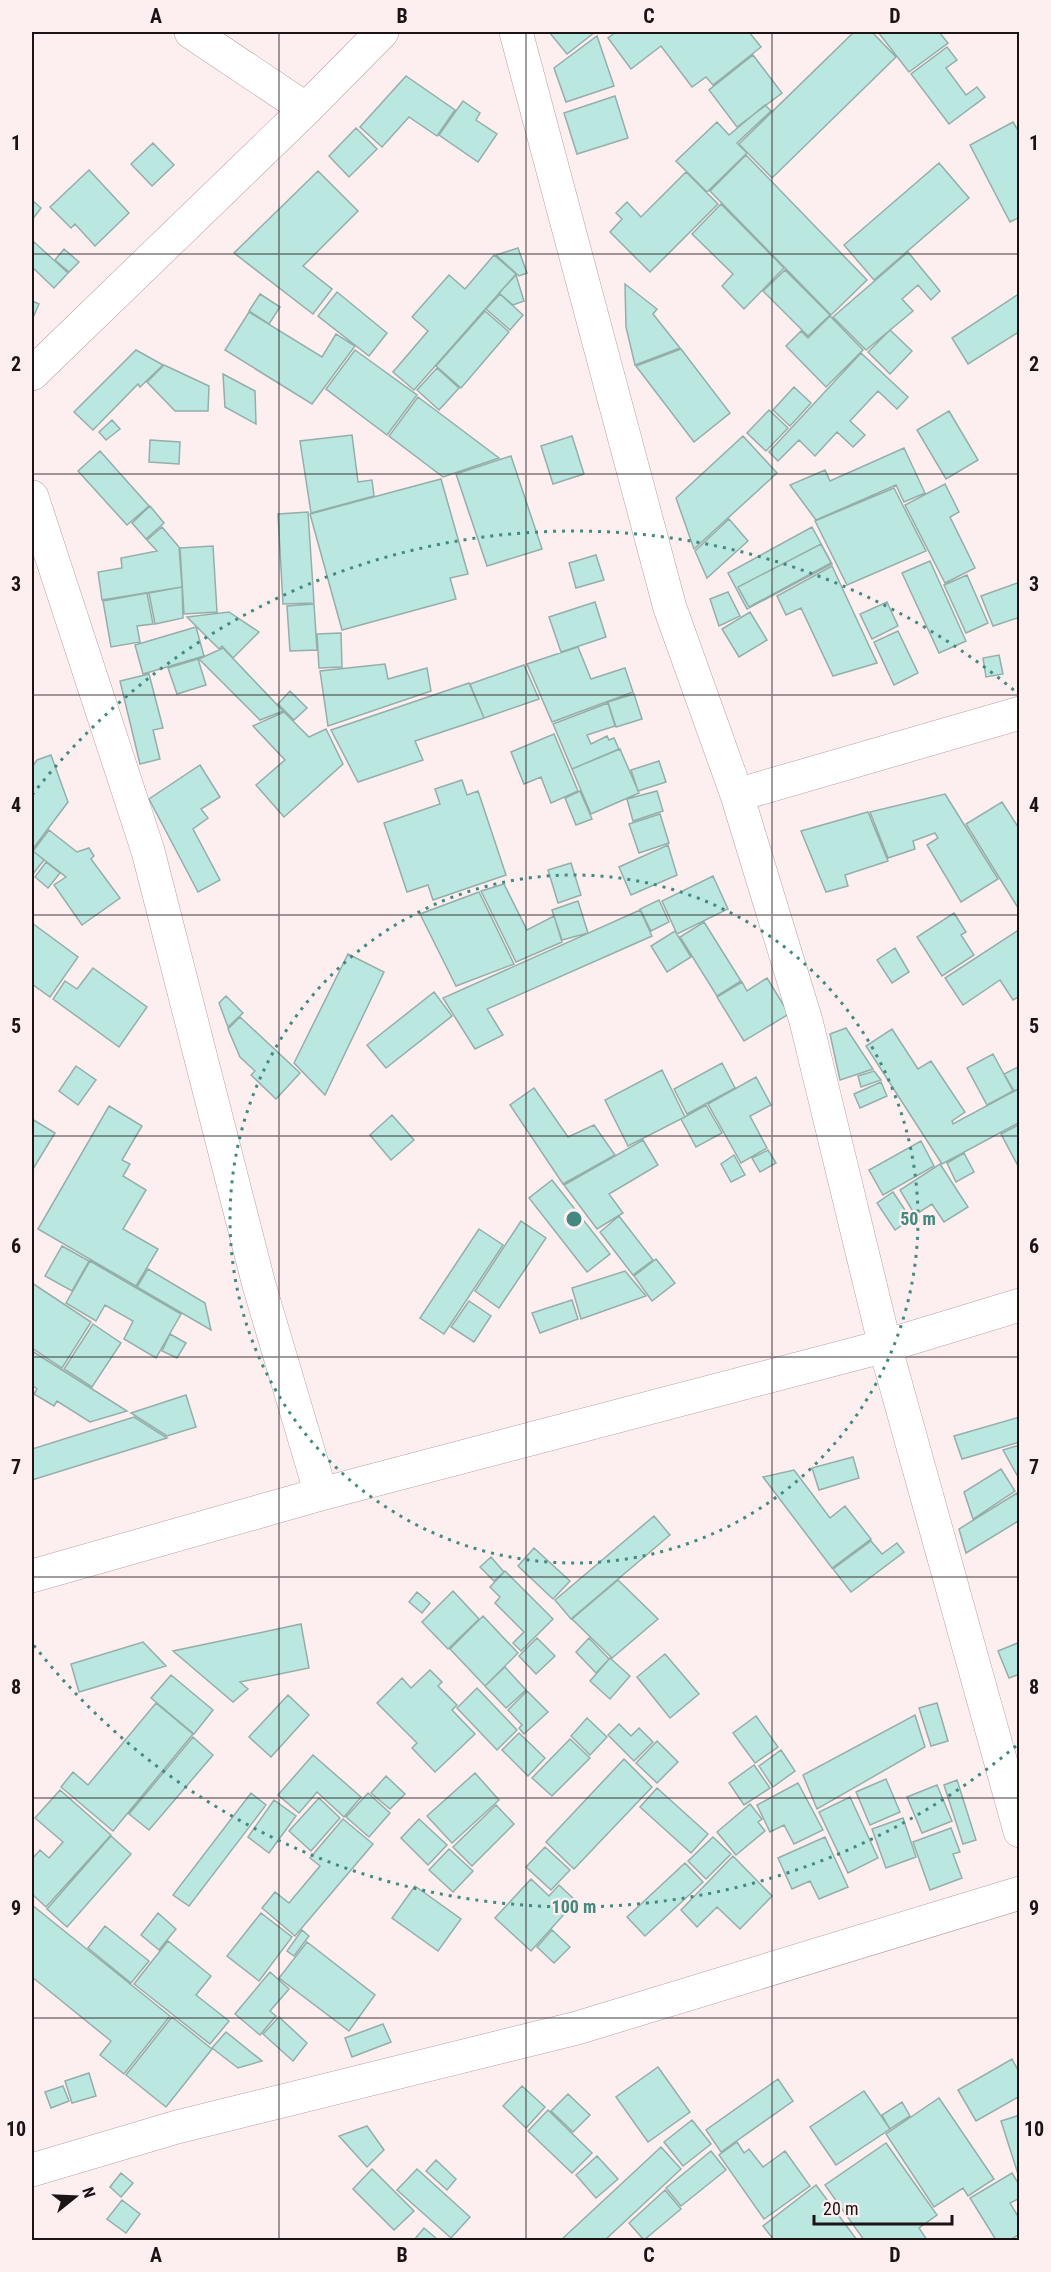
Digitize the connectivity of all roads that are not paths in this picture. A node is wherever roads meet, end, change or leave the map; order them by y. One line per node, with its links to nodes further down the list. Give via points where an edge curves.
1 (191, 32): 4 (street)
2 (382, 32): 4 (street)
3 (516, 32): 8 (street, via 670,608)
4 (306, 109): 5 (street)
5 (32, 374)
6 (32, 497): 11 (street, via 148,851 259,1285)
7 (1020, 713): 8 (street)
8 (737, 795): 10 (street, via 806,1021)
9 (1020, 1305): 10 (street)
10 (885, 1346): 11 (street); 13 (street)
11 (321, 1494): 12 (street)
12 (32, 1576)
13 (1020, 1831)
14 (1020, 1893): 15 (street, via 577,2028 177,2127)
15 (32, 2170)

